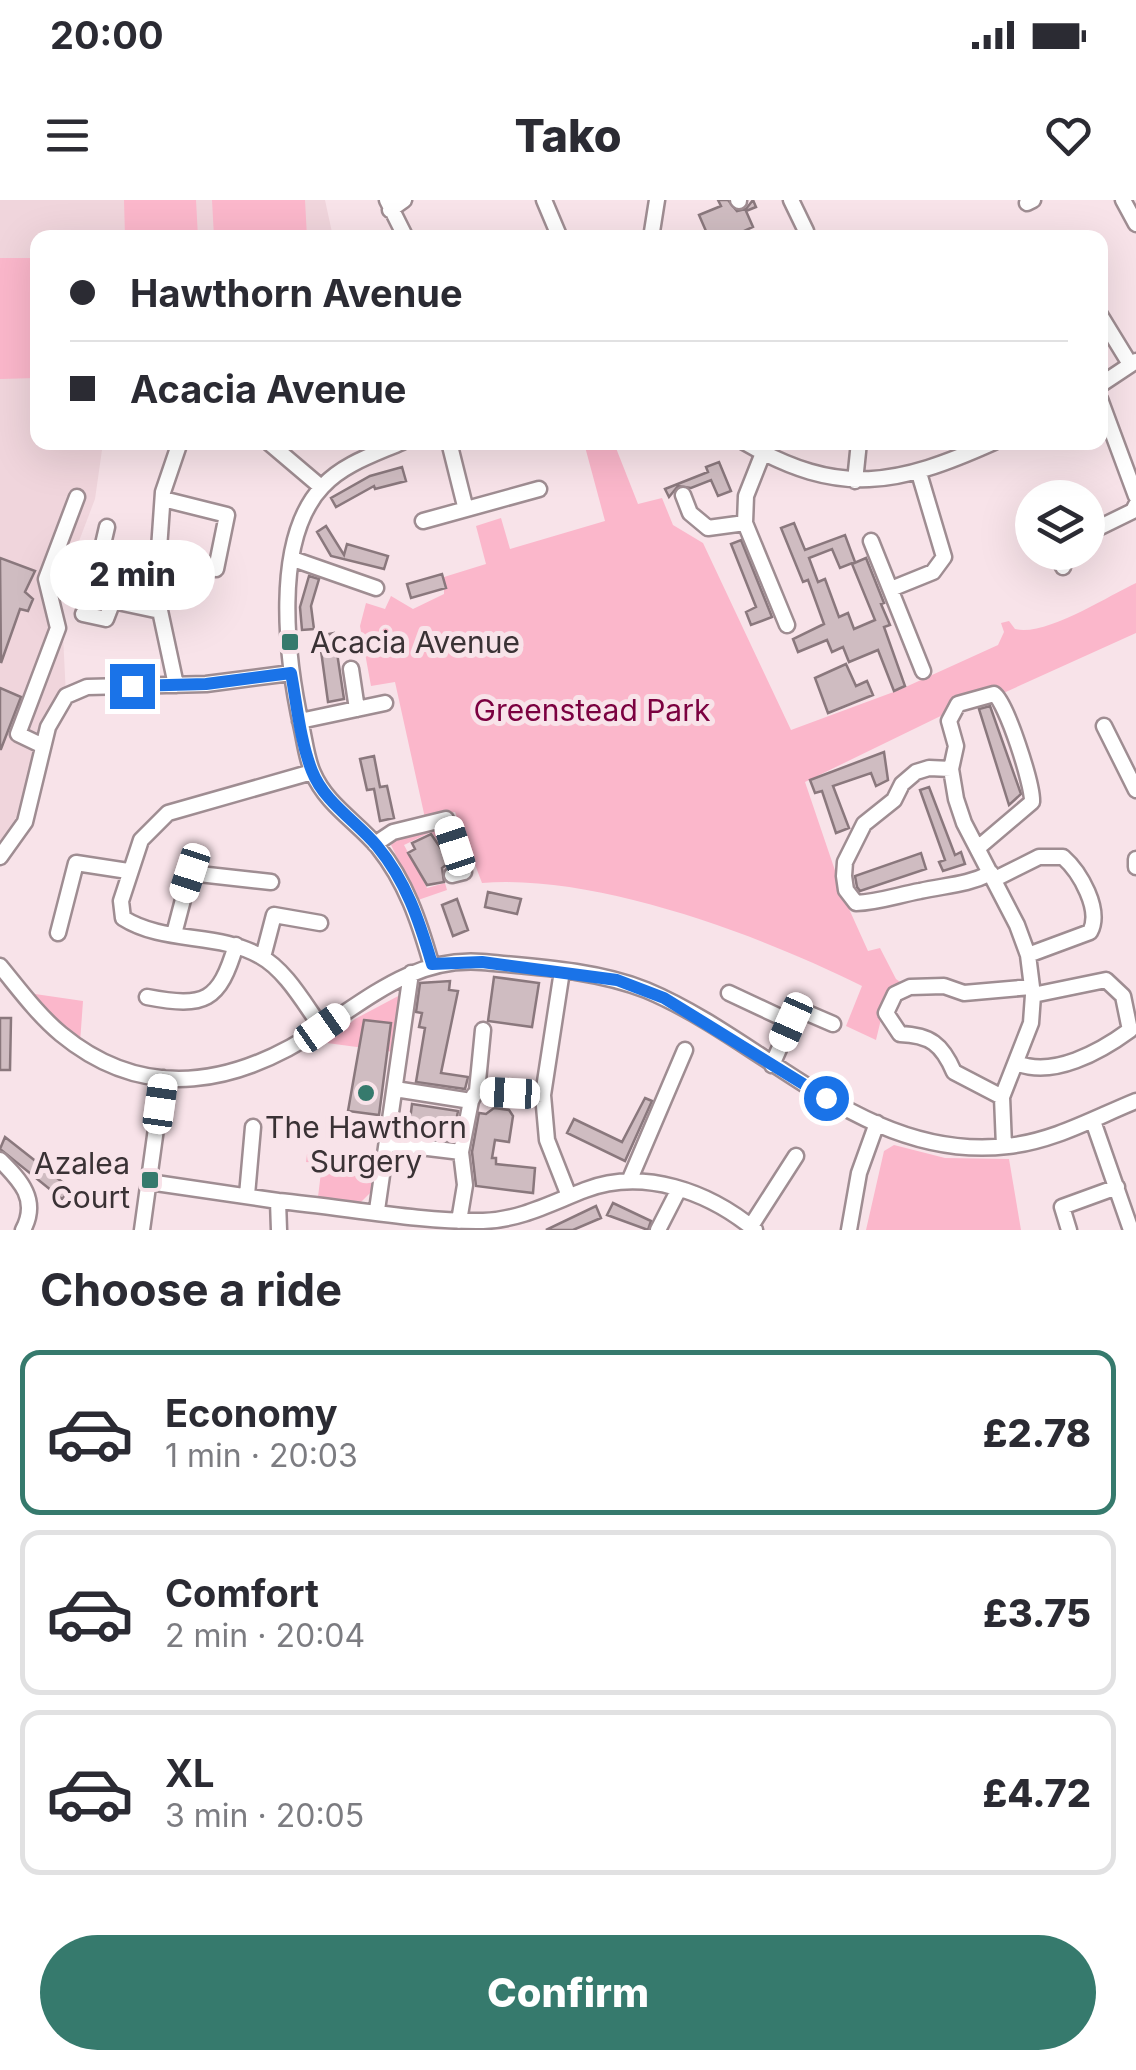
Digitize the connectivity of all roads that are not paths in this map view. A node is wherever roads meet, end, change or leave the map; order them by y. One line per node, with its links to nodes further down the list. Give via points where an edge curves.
1 (404, 200): 6 (street)
2 (544, 200): 9 (street)
3 (657, 200): 10 (street)
4 (791, 200): 11 (street)
5 (1123, 200): 7 (street)
6 (388, 205): 8 (street)
7 (1136, 224)
8 (402, 230)
9 (557, 230)
10 (652, 230)
11 (806, 230)
12 (1108, 327): 13 (street)
13 (1133, 363): 14 (street)
14 (1108, 380)
15 (1108, 414): 24 (street)
16 (178, 450): 32 (street)
17 (277, 450): 27 (street)
18 (385, 450): 27 (street)
19 (451, 450): 33 (street)
20 (758, 450): 23 (street)
21 (858, 450): 26 (street)
22 (975, 450): 25 (street)
23 (763, 453): 26 (street); 36 (street, via 746,496)
24 (1130, 454): 30 (street)
25 (919, 473): 26 (street); 43 (street, via 944,557 933,572)
26 (856, 481)
27 (321, 488): 40 (street)
28 (539, 488): 33 (street)
29 (683, 495): 36 (street, via 690,513 708,528)
30 (1136, 496)
31 (77, 497): 56 (street, via 46,580 58,628 18,734)
32 (163, 499): 41 (street, via 227,515); 45 (street)
33 (465, 506): 35 (street)
34 (1136, 506): 37 (street)
35 (423, 521)
36 (745, 522): 47 (street)
37 (1105, 525)
38 (108, 527): 44 (street, via 94,583)
39 (871, 541): 43 (street)
40 (293, 559): 42 (street); 50 (street, via 286,598)
41 (216, 569)
42 (376, 588)
43 (891, 590): 49 (street)
44 (113, 601): 45 (street); 46 (street, via 106,619)
45 (160, 612): 51 (street)
46 (83, 614)
47 (788, 625)
48 (351, 668): 53 (street)
49 (923, 671)
50 (291, 673): 51 (street); 54 (street)
51 (176, 685): 56 (street, via 87,687 66,696)
52 (385, 703): 53 (street)
53 (357, 709): 54 (street)
54 (300, 721): 58 (street)
55 (1104, 726): 59 (street)
56 (42, 746): 62 (street, via 24,822)
57 (952, 769): 61 (street, via 960,810); 61 (street, via 956,746 949,721 955,707 998,695 1032,785 1032,802); 65 (street, via 916,772 864,824 845,862 846,890 856,903 873,902)
58 (312, 772): 60 (street); 63 (street, via 168,814 141,840)
59 (1136, 790)
60 (375, 844): 64 (street, via 394,832 446,820 464,872); 73 (street, via 406,888)
61 (979, 847): 65 (street)
62 (0, 857)
63 (128, 871): 68 (street, via 76,862); 69 (street, via 123,918 140,930)
64 (452, 875)
65 (993, 876): 71 (street); 71 (street, via 1063,856 1091,905 1090,932)
66 (271, 882): 69 (street, via 190,873)
67 (320, 923): 72 (street, via 274,915)
68 (58, 934)
69 (174, 934): 70 (street)
70 (236, 945): 72 (street); 79 (street, via 226,978 212,995 181,1004)
71 (1028, 956): 77 (street)
72 (263, 957): 82 (street)
73 (432, 964): 75 (street, via 482,962); 76 (street)
74 (0, 966): 87 (street, via 36,1010 86,1052)
75 (562, 972): 86 (street, via 643,989); 89 (street)
76 (411, 973): 82 (street); 88 (street)
77 (1032, 991): 85 (street, via 1031,1023); 85 (street, via 1106,980 1123,996 1130,1030 1051,1067); 91 (street, via 910,987 895,994 886,1013 900,1034 932,1039 954,1072)
78 (729, 993): 80 (street)
79 (148, 998)
80 (791, 1022): 81 (street, via 798,1009); 86 (street)
81 (833, 1024)
82 (322, 1028): 87 (street, via 242,1071)
83 (483, 1030): 90 (street)
84 (685, 1050): 101 (street)
85 (1017, 1062): 91 (street)
86 (772, 1065): 94 (street)
87 (163, 1078): 102 (street)
88 (395, 1089): 90 (street); 96 (street)
89 (542, 1095): 90 (street); 106 (street, via 548,1140)
90 (474, 1096): 98 (street)
91 (1002, 1097): 97 (street)
92 (1136, 1101): 93 (street)
93 (1093, 1121): 97 (street); 103 (street)
94 (877, 1123): 97 (street, via 922,1140); 115 (street)
95 (254, 1128): 105 (street)
96 (388, 1139): 98 (street); 108 (street)
97 (1004, 1146)
98 (461, 1152): 109 (street)
99 (796, 1156): 110 (street)
100 (0, 1160): 111 (street, via 28,1192)
101 (630, 1180): 104 (street); 106 (street)
102 (149, 1182): 105 (street); 112 (street)
103 (1117, 1187): 116 (street, via 1062,1206); 117 (street)
104 (679, 1189): 110 (street); 114 (street)
105 (247, 1194): 107 (street)
106 (570, 1196): 109 (street, via 506,1219)
107 (278, 1201): 108 (street); 113 (street)
108 (377, 1210): 109 (street)
109 (459, 1221)
110 (753, 1228)
111 (23, 1230)
112 (142, 1230)
113 (279, 1230)
114 (658, 1230)
115 (849, 1230)
116 (1070, 1230)
117 (1130, 1230)

